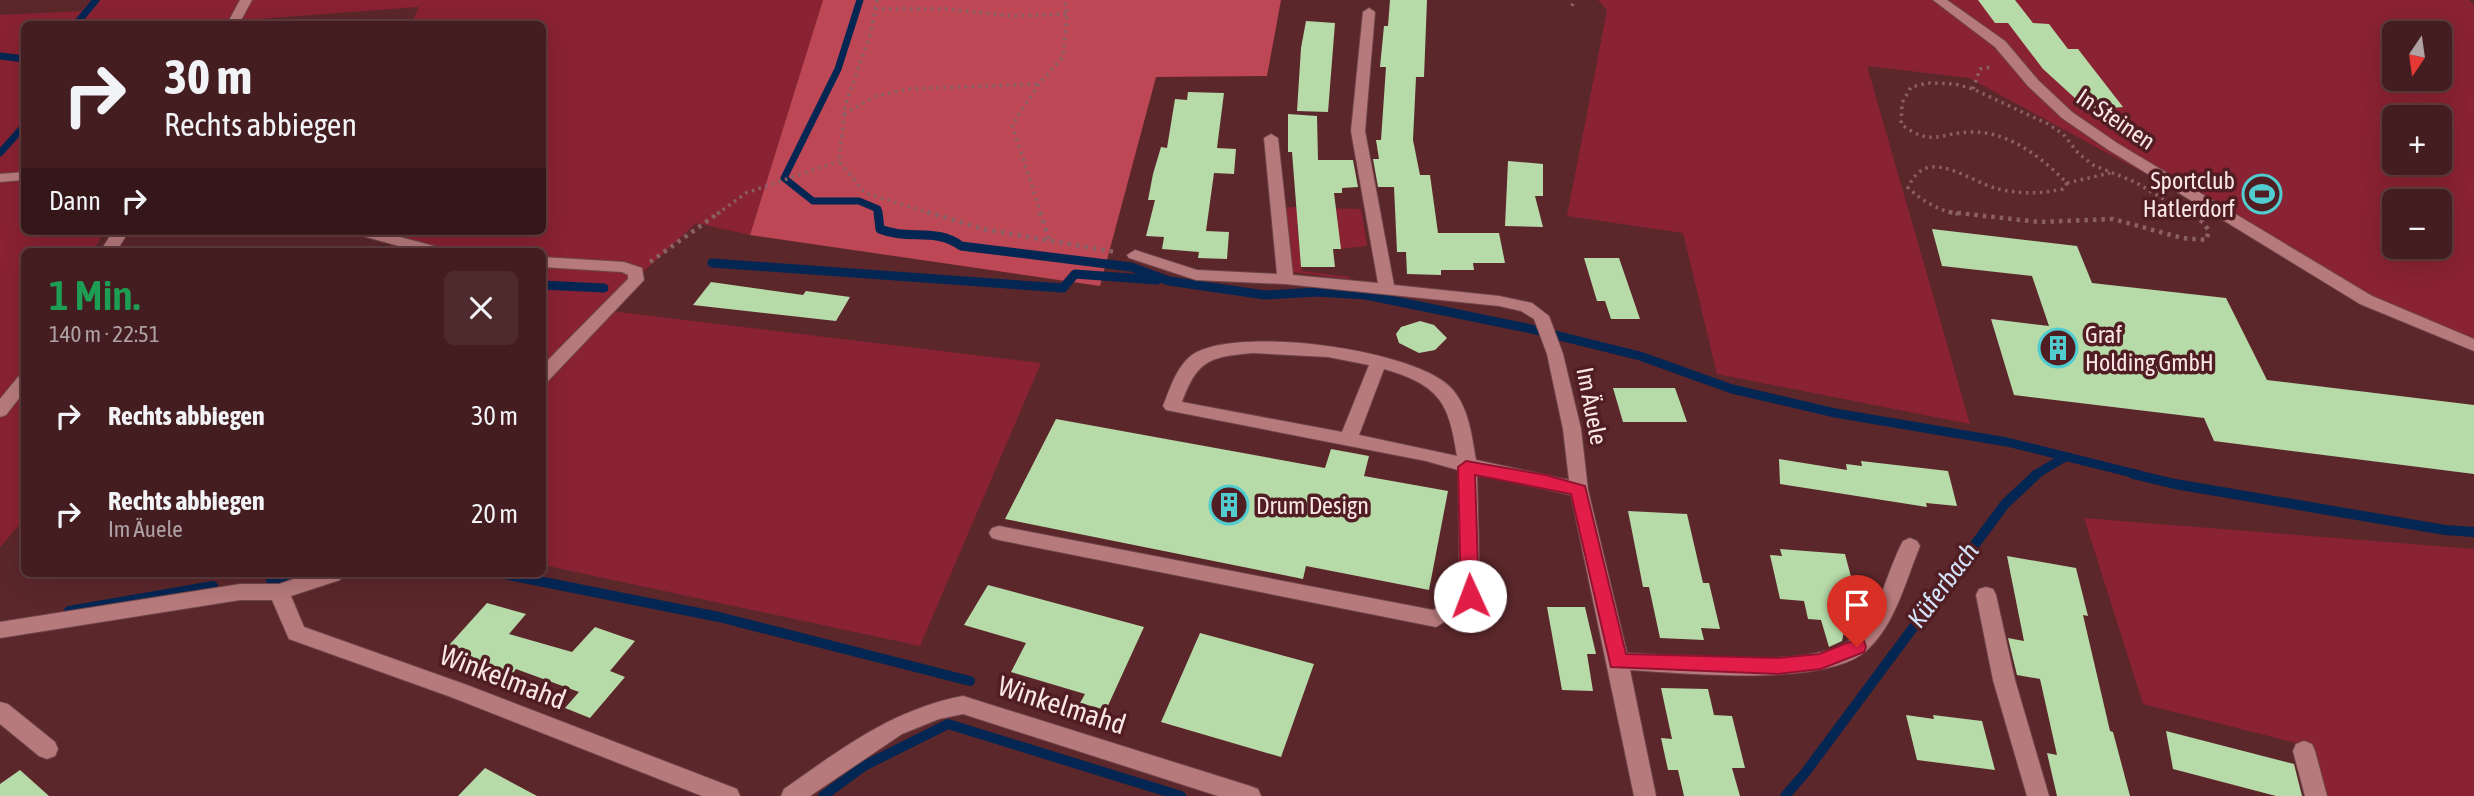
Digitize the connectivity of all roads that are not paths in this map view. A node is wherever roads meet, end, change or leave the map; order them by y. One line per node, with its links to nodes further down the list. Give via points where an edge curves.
1 (246, 0): 4 (street)
2 (1938, 0): 14 (street, In Steinen, via 2000,44 2067,115 2112,146 2366,300)
3 (1369, 12): 13 (street, via 1358,131)
4 (235, 21)
5 (1271, 138): 12 (street)
6 (21, 176): 7 (street)
7 (0, 178)
8 (375, 235): 9 (street)
9 (424, 248)
10 (1135, 255): 12 (street, Im Äuele, via 1196,275)
11 (546, 262): 16 (street, via 624,267 636,272 636,280)
12 (1285, 279): 13 (street, Im Äuele)
13 (1387, 289): 21 (street, Im Äuele, via 1499,301 1541,316 1572,429)
14 (2474, 345)
15 (1378, 362): 19 (street); 19 (street, via 1330,350 1282,346 1229,349 1201,357 1187,370 1172,406); 20 (street, via 1445,391 1464,436)
16 (546, 373)
17 (21, 385): 18 (street)
18 (0, 411)
19 (1348, 439): 20 (street)
20 (1466, 467): 21 (street); 22 (street, via 1470,596 1436,619)
21 (1579, 490): 28 (street, Im Äuele)
22 (999, 533)
23 (1910, 546): 28 (street, via 1885,608 1857,647 1821,662 1778,666)
24 (324, 577): 25 (street)
25 (279, 592): 27 (street, via 240,592); 32 (street, Winkelmahd, via 296,633)
26 (1986, 595): 36 (street, via 2004,680)
27 (0, 630)
28 (1618, 661): 35 (street, Im Äuele)
29 (0, 711): 30 (street)
30 (47, 749)
31 (2304, 751): 37 (street)
32 (729, 796)
33 (792, 796): 34 (street, Winkelmahd, via 882,734 941,707 963,705)
34 (1250, 796)
35 (1645, 796)
36 (2038, 796)
37 (2316, 796)

